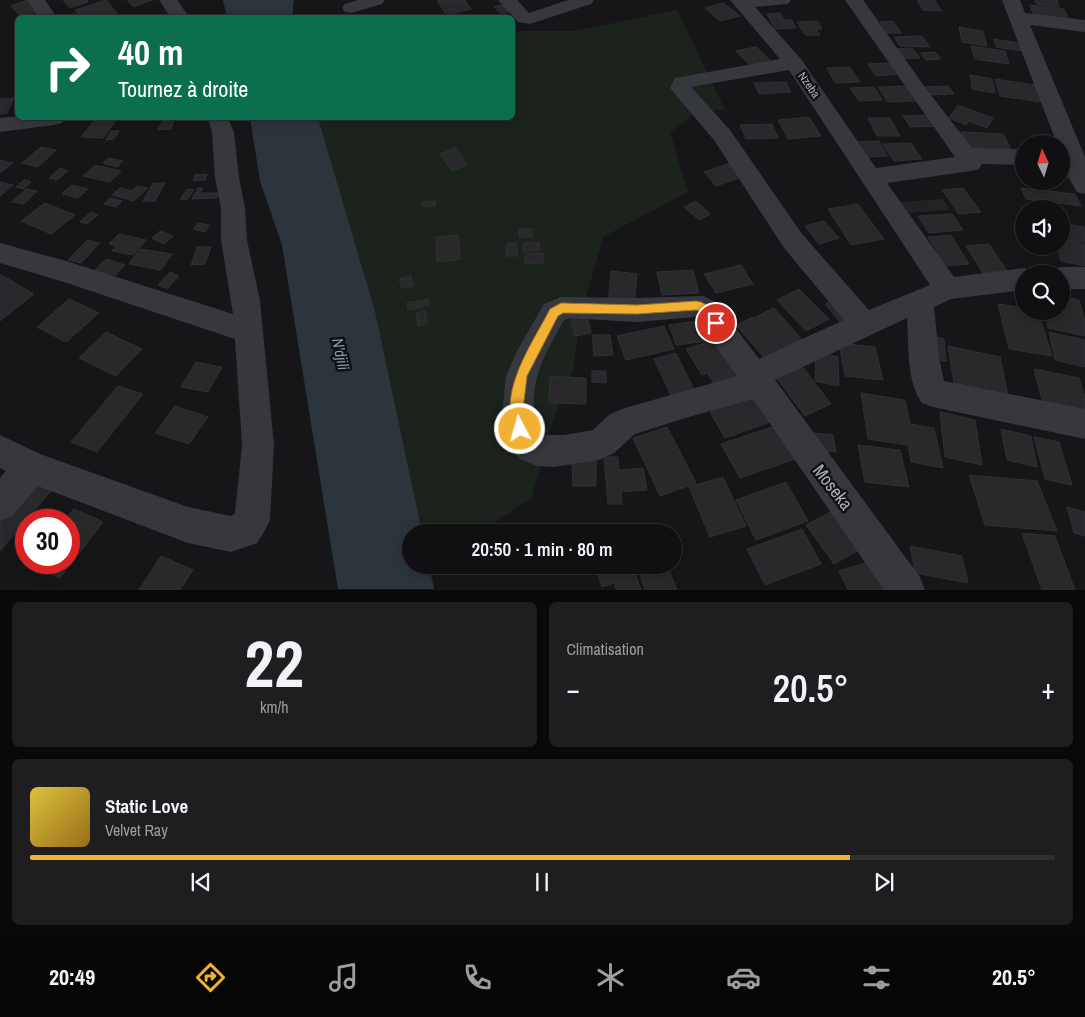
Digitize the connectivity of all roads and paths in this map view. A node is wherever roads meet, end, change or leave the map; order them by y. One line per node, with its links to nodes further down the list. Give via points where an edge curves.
1 (36, 0): 11 (street)
2 (376, 0): 9 (street)
3 (507, 0): 4 (street, via 526,19)
4 (585, 0)
5 (782, 0): 8 (street)
6 (854, 0): 19 (street)
7 (169, 1): 12 (street)
8 (741, 2): 14 (street, Nzeba)
9 (351, 8)
10 (1014, 9): 13 (street); 18 (street)
11 (46, 15)
12 (179, 15)
13 (1085, 26)
14 (794, 63): 22 (street, Nzeba); 27 (street, via 682,82 680,88 722,135 793,241)
15 (39, 120): 17 (street)
16 (219, 120): 28 (street, via 223,132)
17 (0, 125)
18 (1059, 135)
19 (966, 156): 20 (street); 22 (street, via 970,164)
20 (1015, 157)
21 (1070, 163): 23 (street)
22 (870, 177): 26 (street, Nzeba)
23 (1085, 186)
24 (0, 253): 28 (street)
25 (1015, 280): 26 (street)
26 (934, 294): 27 (street); 30 (street, via 924,358 932,393)
27 (864, 324): 29 (street)
28 (248, 332): 32 (street, via 258,445 252,520 244,530 230,534 188,525)
29 (757, 379): 29 (street, Moseka, via 623,424 600,444 539,451 530,447 520,429 517,409 521,376 554,312 561,308 637,310 703,306); 34 (street, Moseka, via 798,442)
30 (1085, 424)
31 (0, 451): 32 (street)
32 (32, 467): 33 (street)
33 (0, 504)
34 (907, 590)

